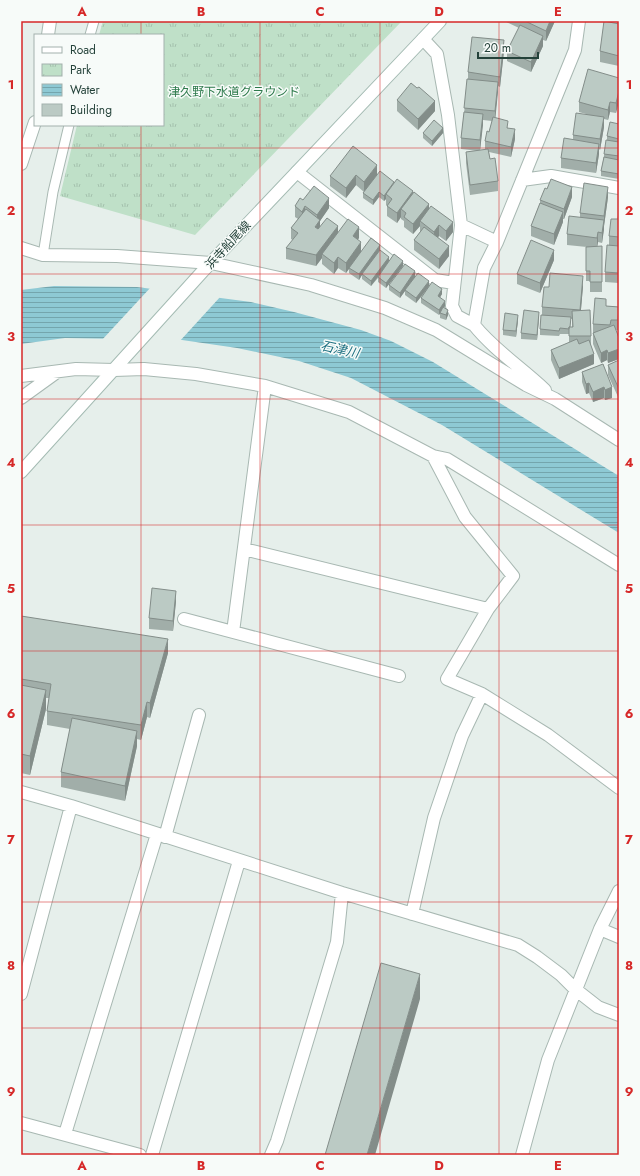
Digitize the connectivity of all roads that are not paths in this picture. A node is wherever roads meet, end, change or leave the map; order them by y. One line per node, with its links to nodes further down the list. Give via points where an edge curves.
1 (50, 21): 5 (street)
2 (94, 21): 6 (lane)
3 (440, 21): 7 (street, 浜寺船尾線)
4 (579, 21): 12 (street, via 575,50)
5 (48, 34)
6 (90, 34)
7 (423, 39): 11 (street, 浜寺船尾線); 14 (street, via 437,54 448,115)
8 (34, 125): 10 (street)
9 (69, 126): 17 (lane, via 53,192)
10 (21, 164)
11 (297, 172): 18 (street, 浜寺船尾線); 19 (street, via 435,280)
12 (522, 180): 13 (street, via 551,176); 15 (street)
13 (619, 188)
14 (461, 225): 15 (street); 19 (street)
15 (497, 242): 20 (street, via 484,268)
16 (21, 248): 17 (street)
17 (43, 255): 18 (street, via 117,256)
18 (207, 267): 22 (street, 浜寺船尾線); 26 (street, via 311,285 385,308 436,330)
19 (454, 283): 20 (street, via 452,306 457,316)
20 (474, 325): 26 (street, via 484,338 530,376)
21 (60, 370): 22 (street); 23 (street); 25 (street)
22 (114, 370): 24 (street, via 144,369 196,374); 29 (street, 浜寺船尾線)
23 (21, 376)
24 (266, 386): 28 (street, via 349,412); 30 (street)
25 (21, 398)
26 (554, 400): 27 (street)
27 (619, 440)
28 (433, 456): 31 (street, via 447,459); 32 (street, via 465,517 513,576)
29 (21, 472)
30 (244, 549): 32 (street); 34 (street)
31 (619, 565)
32 (488, 609): 36 (street, via 447,680)
33 (184, 620): 34 (street)
34 (233, 632): 35 (street)
35 (399, 676)
36 (482, 694): 38 (street, via 548,735); 45 (street, via 462,736 434,818)
37 (199, 715): 41 (street)
38 (619, 788)
39 (21, 792): 40 (street)
40 (71, 806): 41 (street); 49 (street)
41 (161, 836): 42 (street); 52 (street)
42 (239, 861): 44 (street); 54 (street)
43 (619, 890): 46 (street)
44 (342, 893): 45 (street); 55 (street, via 337,942)
45 (412, 914): 48 (street, via 518,945 561,975)
46 (600, 929): 47 (street); 48 (street)
47 (619, 937)
48 (575, 990): 50 (street, via 598,1007); 56 (street, via 548,1060)
49 (21, 994)
50 (619, 1015)
51 (21, 1123): 52 (street)
52 (65, 1134): 53 (street)
53 (140, 1155)
54 (152, 1155)
55 (271, 1155)
56 (522, 1155)

